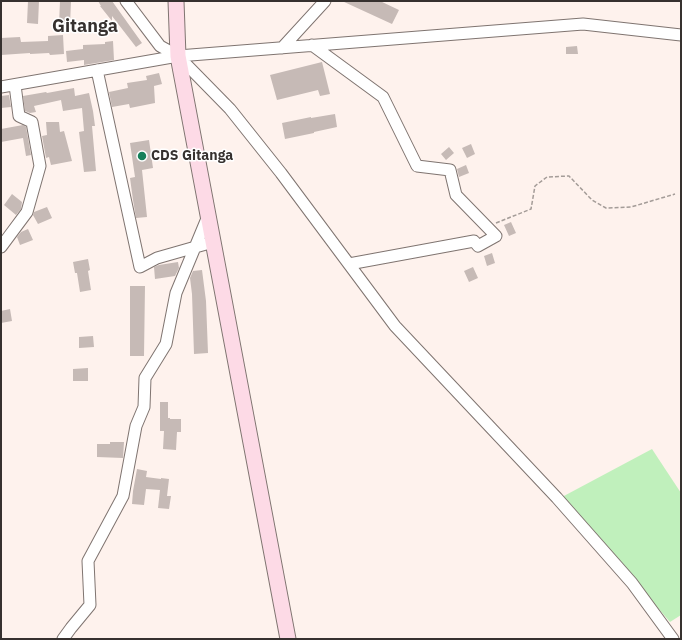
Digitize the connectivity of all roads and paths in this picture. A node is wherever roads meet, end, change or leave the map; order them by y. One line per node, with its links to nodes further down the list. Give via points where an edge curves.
1 (126, 1): 7 (street, via 160,46)
2 (176, 1): 7 (main road)
3 (325, 1): 6 (street)
4 (681, 35): 5 (street, via 583,24)
5 (312, 46): 6 (street); 13 (street, via 383,97 417,166 450,170 456,195)
6 (282, 48): 7 (street)
7 (178, 56): 8 (street); 12 (main road); 17 (street, via 230,109)
8 (97, 70): 9 (street); 16 (street, via 140,267 157,258)
9 (15, 85): 10 (street); 15 (street, via 19,116 32,122 40,166 27,212)
10 (1, 87)
11 (675, 194): 13 (path, via 631,207 606,208 592,200 569,176 547,177 535,186 531,209)
12 (208, 216): 14 (main road); 16 (street)
13 (487, 226): 17 (street, via 496,236 478,246 474,241)
14 (213, 242): 16 (street); 19 (main road)
15 (1, 247)
16 (195, 247): 18 (street, via 176,293 166,344 145,378 144,407 136,426 123,496 88,561 90,605)
17 (349, 264): 20 (street, via 395,326 557,498 632,583)
18 (63, 639)
19 (288, 639)
20 (672, 639)

